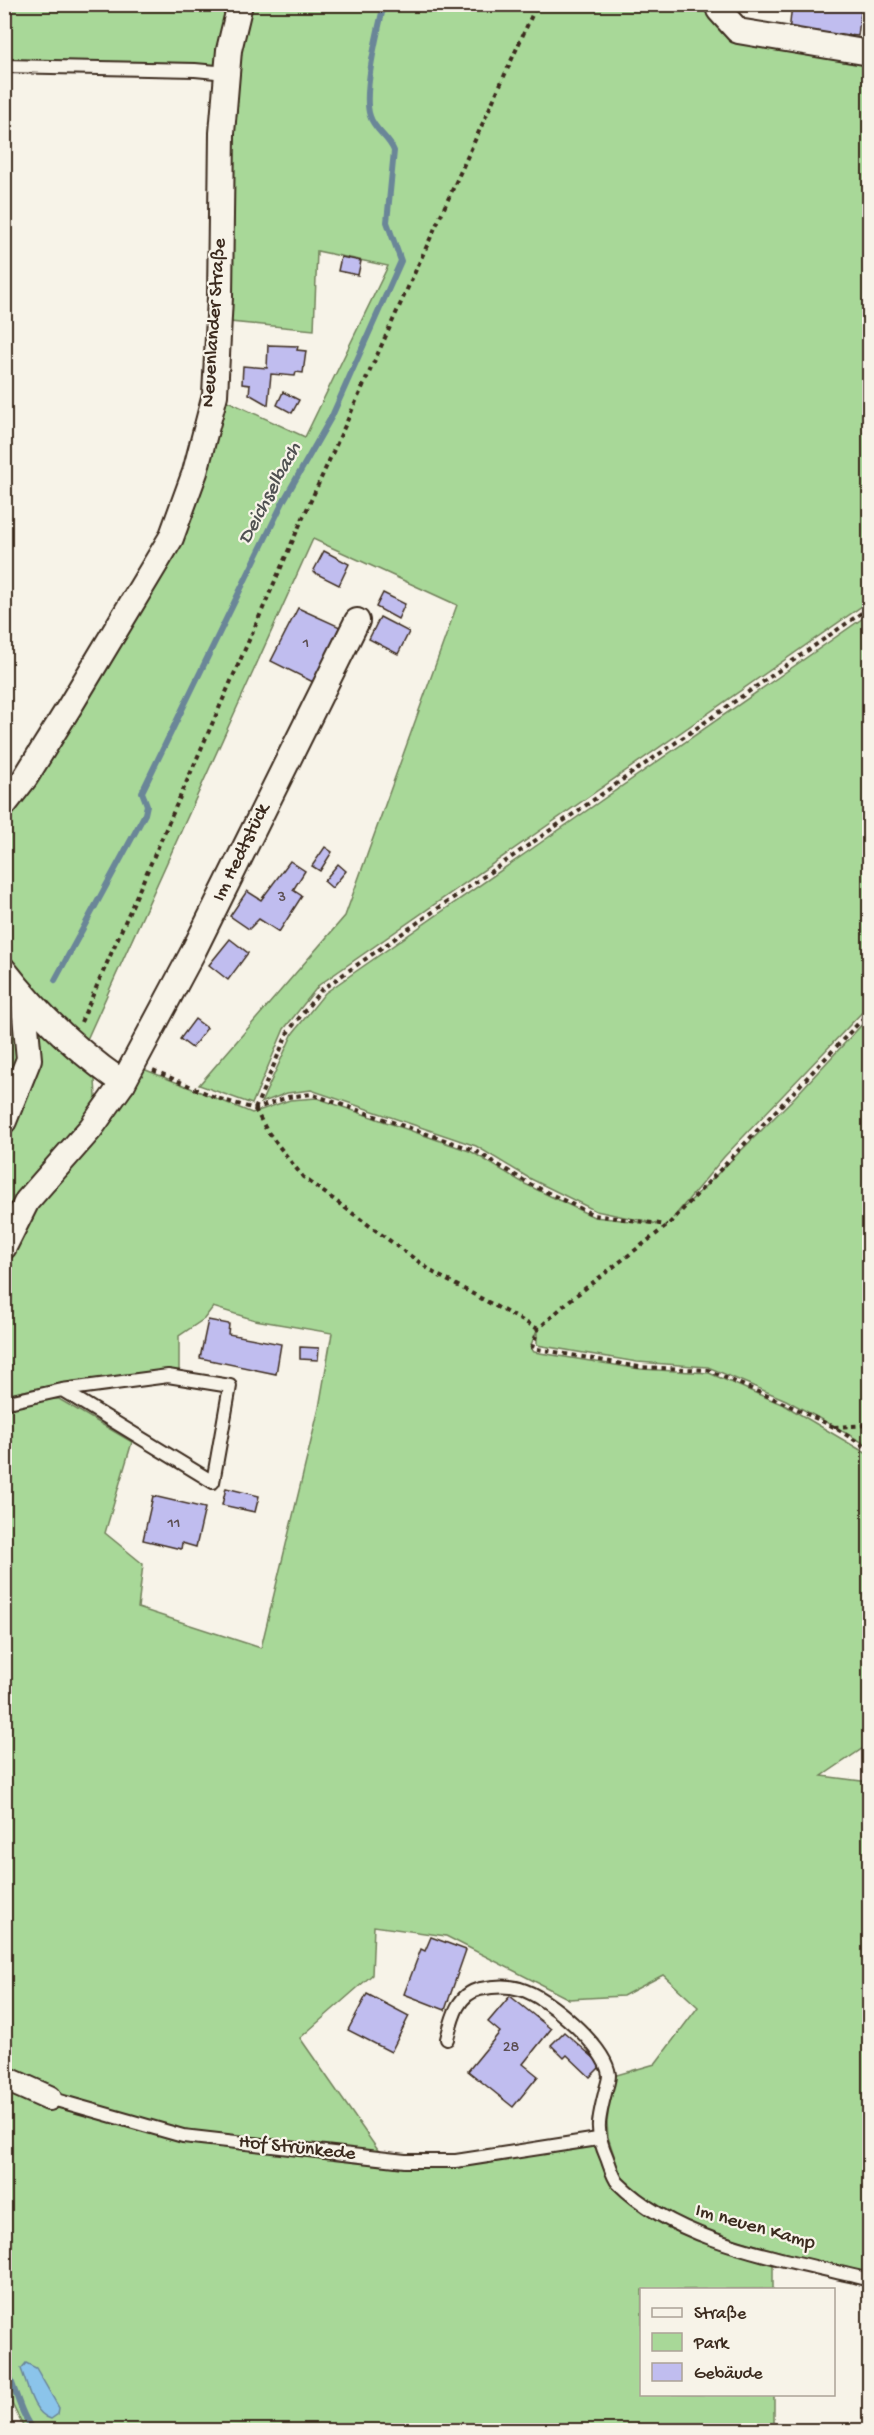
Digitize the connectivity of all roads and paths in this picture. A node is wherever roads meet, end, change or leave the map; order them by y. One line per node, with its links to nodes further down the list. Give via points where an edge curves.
1 (240, 4): 6 (street, Neuenlander Straße)
2 (537, 4): 13 (path, via 297,531)
3 (718, 4): 4 (street, via 738,31)
4 (870, 52)
5 (4, 66): 6 (lane)
6 (227, 73): 9 (street, Neuenlander Straße, via 215,395 195,472 171,538 64,715)
7 (870, 607): 15 (path, via 321,990 288,1032)
8 (357, 621): 14 (street, Im Hedtstück, via 199,942)
9 (4, 805)
10 (4, 970): 11 (street)
11 (23, 994): 13 (street); 16 (street, via 29,1059)
12 (870, 1011): 17 (path)
13 (72, 1042): 14 (street, via 88,1059)
14 (129, 1074): 15 (path); 18 (street, Im Hedtstück, via 91,1128 27,1201)
15 (255, 1109): 17 (path, via 288,1096 311,1094 474,1150 528,1183 594,1215); 19 (path, via 303,1177 434,1273)
16 (4, 1121)
17 (668, 1225): 19 (path)
18 (4, 1247)
19 (538, 1329): 23 (path, via 532,1348 639,1367 708,1370)
20 (62, 1390): 20 (lane, via 168,1376 230,1386 213,1482); 21 (lane)
21 (4, 1403)
22 (870, 1425): 23 (path)
23 (834, 1427): 24 (path)
24 (870, 1450)
25 (447, 2039): 28 (lane, via 459,2003 475,1990 495,1986 522,1989 555,2009 605,2061 609,2076 598,2121)
26 (4, 2078): 27 (street, Hof Strünkede)
27 (49, 2098): 28 (lane, Hof Strünkede, via 183,2136 405,2162 456,2161)
28 (598, 2139): 29 (lane, Im neuen Kamp, via 617,2181 686,2230)
29 (870, 2280)

